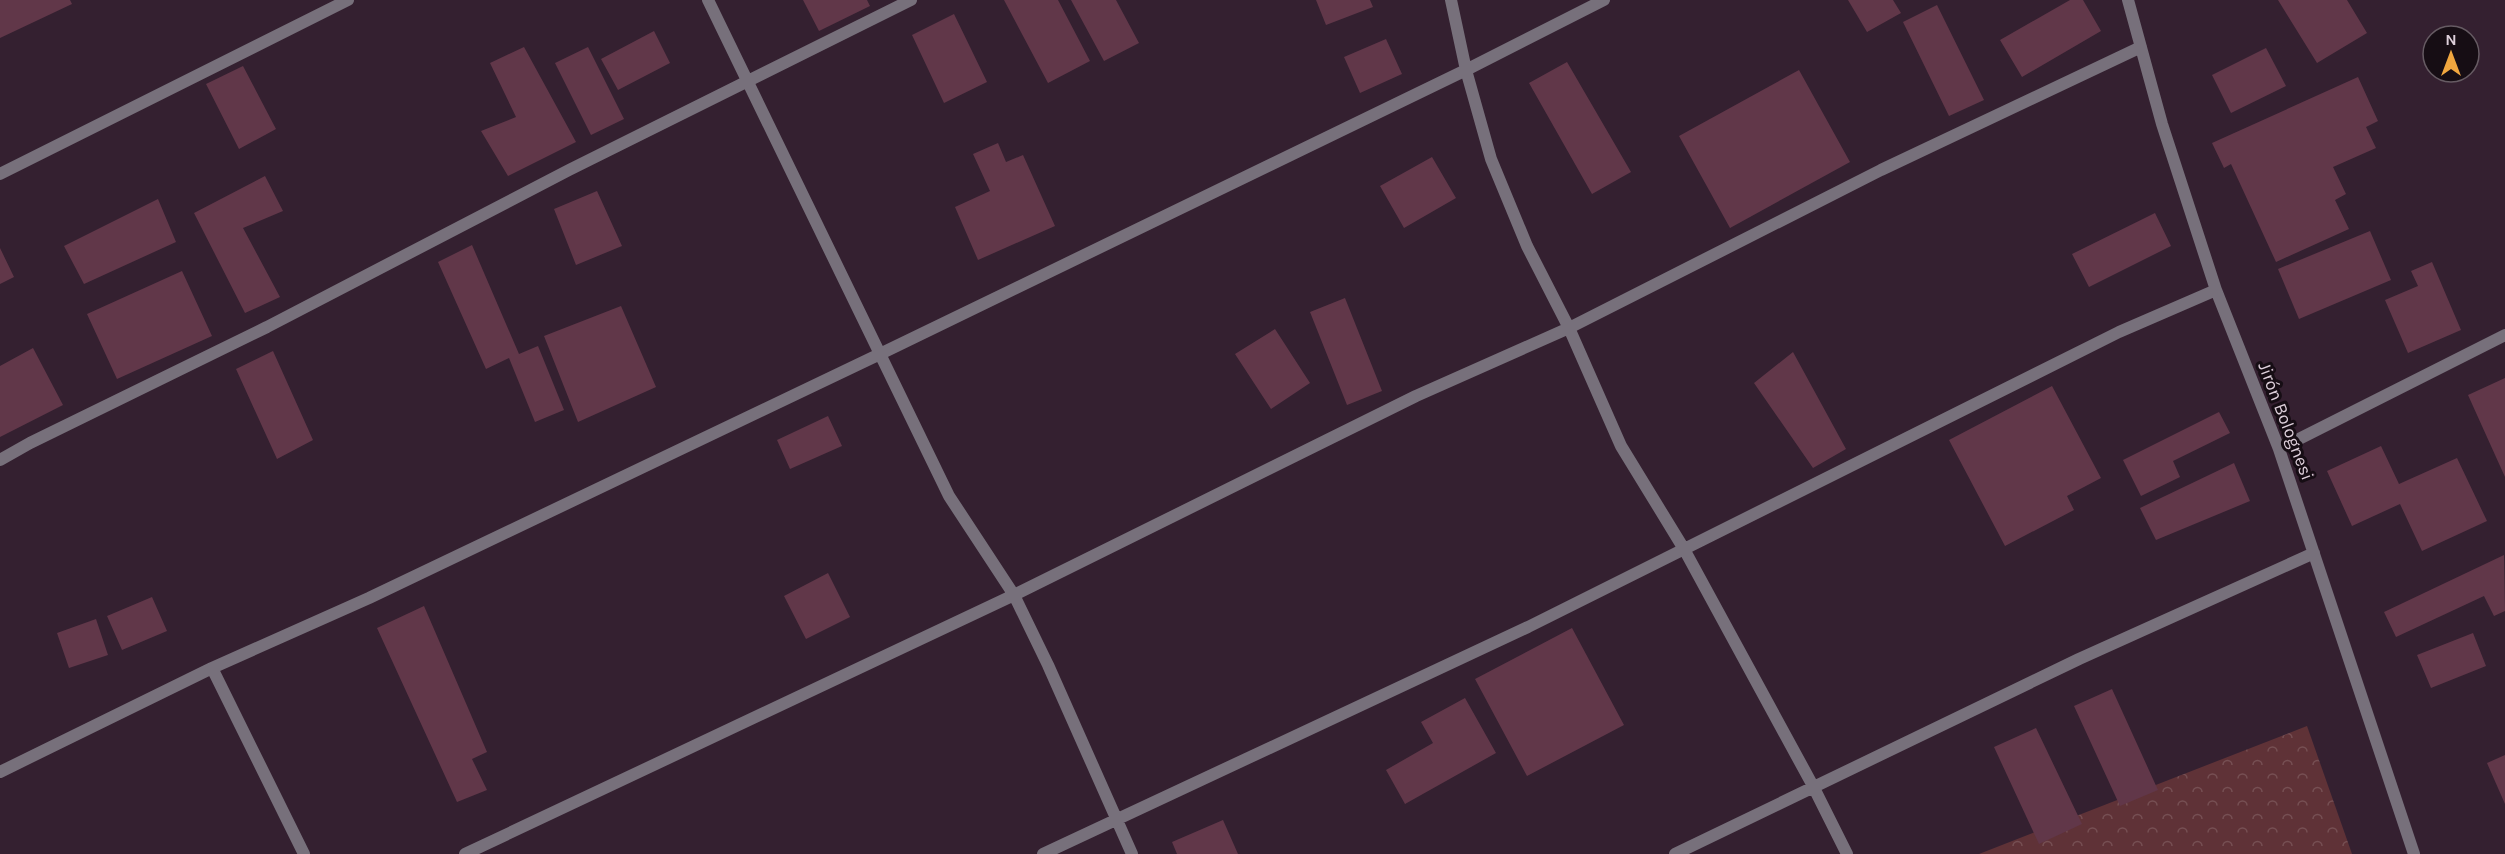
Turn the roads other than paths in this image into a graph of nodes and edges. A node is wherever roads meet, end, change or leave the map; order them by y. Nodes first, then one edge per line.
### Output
1 (348, 0) edge
2 (708, 0) edge
3 (911, 0) edge
4 (1451, 0) edge
5 (1604, 0) edge
6 (2128, 0) edge
7 (2141, 47) junction
8 (1466, 70) junction
9 (747, 81) junction
10 (0, 174) edge
11 (2216, 290) junction
12 (1569, 328) junction
13 (2505, 335) edge
14 (880, 354) junction
15 (2279, 449) junction
16 (0, 460) edge
17 (1684, 549) junction
18 (2314, 553) junction
19 (1014, 595) junction
20 (212, 668) junction
21 (0, 772) edge
22 (1813, 786) junction
23 (1115, 819) junction
24 (304, 854) edge
25 (465, 854) edge
26 (1043, 854) edge
27 (1132, 854) edge
28 (1675, 854) edge
29 (1847, 854) edge
30 (2414, 854) edge

1 - 10 street
2 - 9 street
3 - 9 street
4 - 8 street
5 - 8 street
6 - 7 street, Jirón Bolognesi
7 - 11 street, Jirón Bolognesi
7 - 12 street
8 - 12 street
8 - 14 street
9 - 14 street
9 - 16 street
11 - 15 street, Jirón Bolognesi
11 - 17 street
12 - 17 street
12 - 19 street
13 - 15 street
14 - 19 street
14 - 20 street
15 - 18 street, Jirón Bolognesi
17 - 22 street
17 - 23 street
18 - 22 street
18 - 30 street, Jirón Bolognesi
19 - 23 street
19 - 25 street
20 - 21 street
20 - 24 street
22 - 28 street
22 - 29 street
23 - 26 street
23 - 27 street

